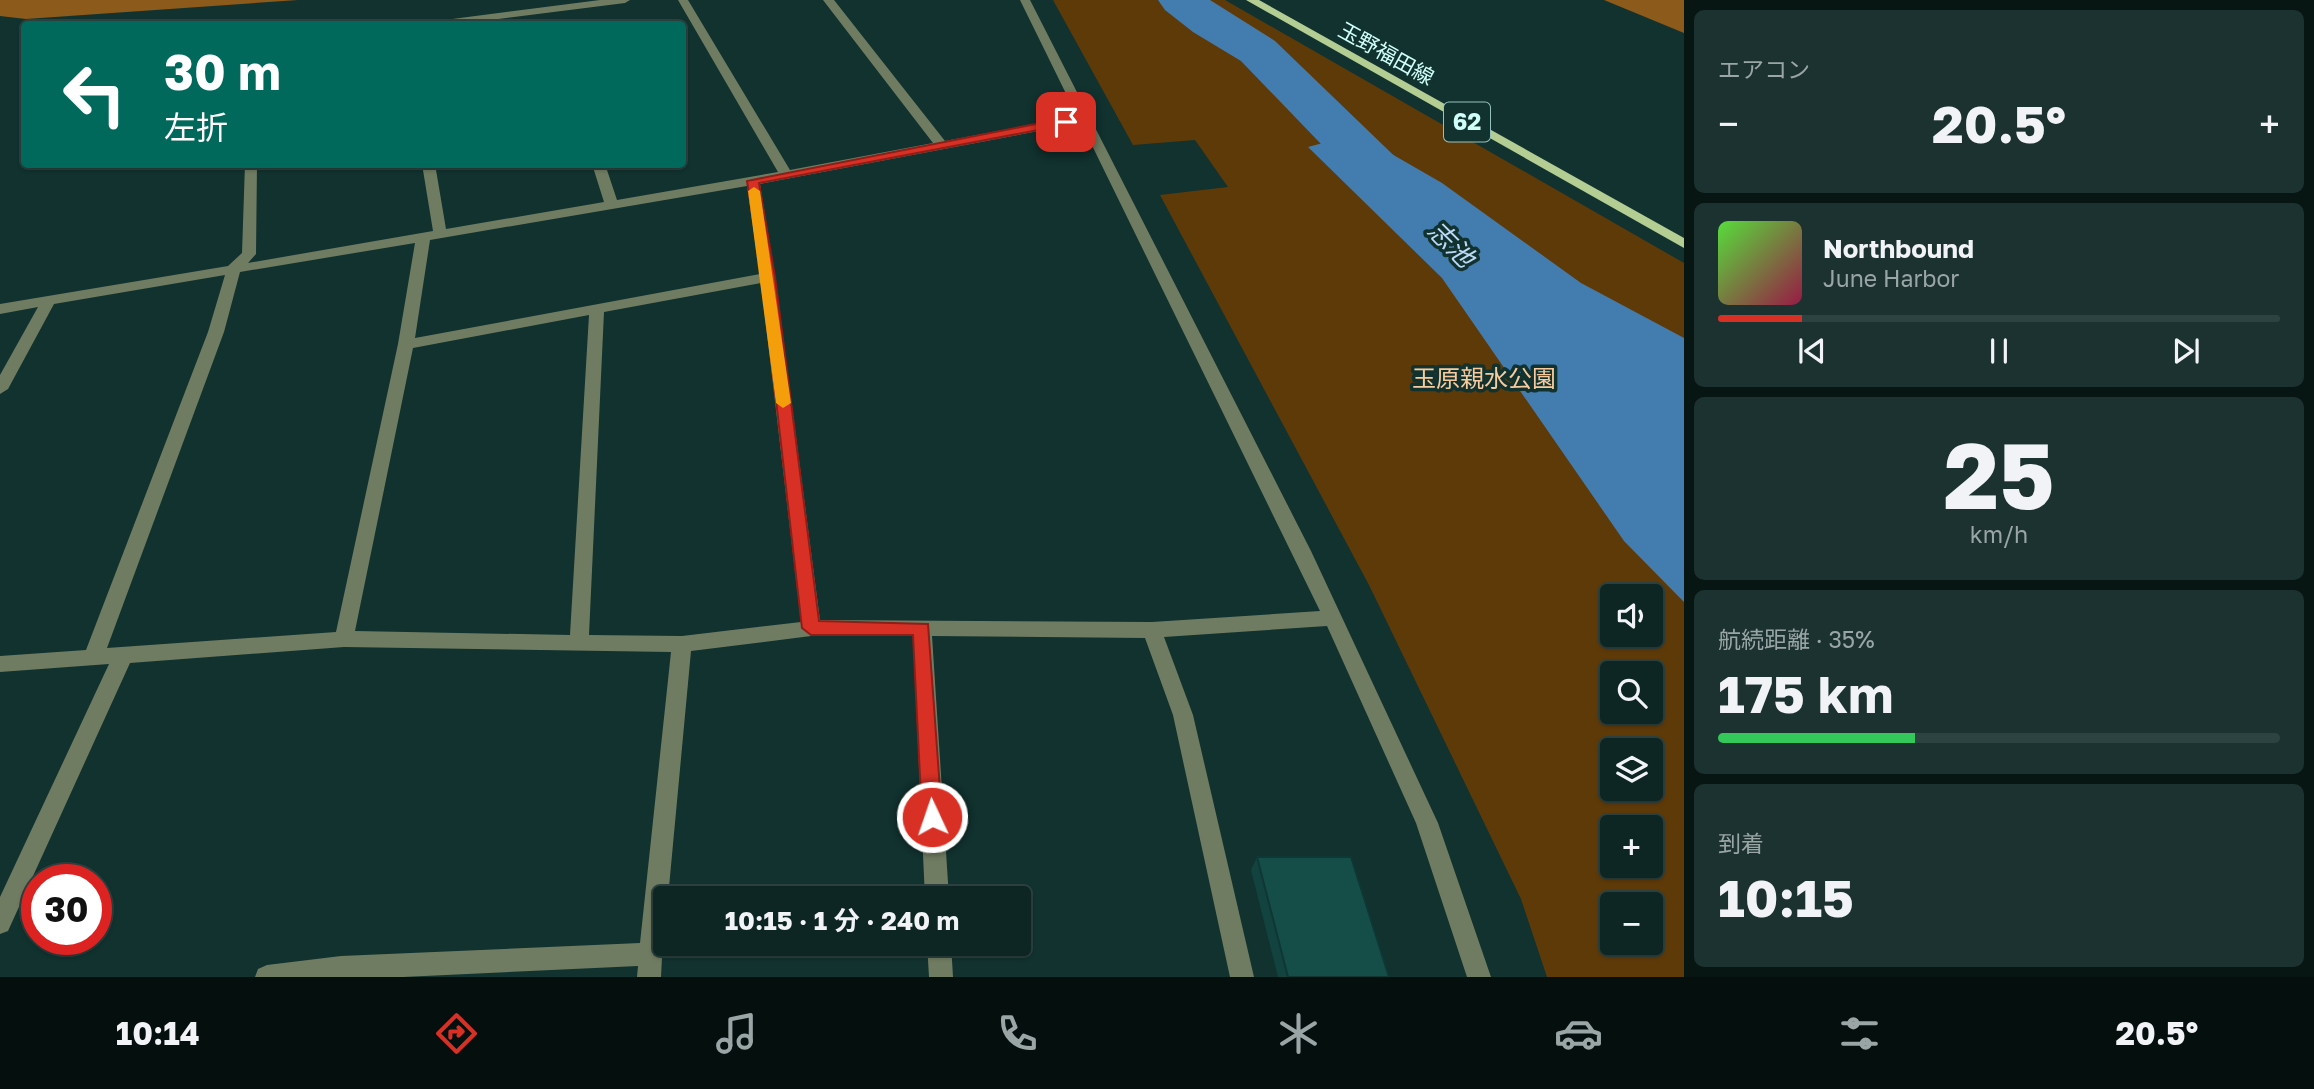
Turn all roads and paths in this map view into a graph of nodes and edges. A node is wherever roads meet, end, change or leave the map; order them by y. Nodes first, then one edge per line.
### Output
1 (625, 0) edge
2 (683, 0) edge
3 (828, 0) edge
4 (1025, 0) edge
5 (1251, 0) edge
6 (544, 10) junction
7 (461, 21) edge
8 (548, 21) edge
9 (1083, 119) junction
10 (941, 145) junction
11 (251, 168) edge
12 (428, 168) edge
13 (599, 168) edge
14 (785, 173) junction
15 (753, 181) junction
16 (611, 204) junction
17 (432, 236) junction
18 (1684, 244) edge
19 (235, 266) junction
20 (768, 277) junction
21 (50, 300) junction
22 (0, 309) edge
23 (597, 309) junction
24 (406, 344) junction
25 (0, 389) edge
26 (1331, 618) junction
27 (811, 628) junction
28 (922, 629) junction
29 (1152, 630) junction
30 (344, 639) junction
31 (579, 643) junction
32 (682, 644) junction
33 (123, 655) junction
34 (94, 656) junction
35 (0, 664) edge
36 (936, 886) edge
37 (0, 923) edge
38 (940, 956) edge
39 (650, 965) edge
40 (340, 972) edge
41 (267, 977) edge
42 (941, 977) edge
43 (1242, 977) edge
44 (1479, 977) edge

1 - 6 street
2 - 14 street
3 - 10 street
4 - 9 street
5 - 18 main road, 玉野福田線 / 62
6 - 7 street
6 - 8 street
9 - 10 street
9 - 26 street
10 - 14 street
11 - 19 street
12 - 17 street
13 - 16 street
14 - 15 street
15 - 16 street
15 - 20 street
16 - 17 street
17 - 19 street
17 - 24 street
19 - 21 street
19 - 34 street
20 - 23 street
20 - 27 street
21 - 22 street
21 - 25 street
23 - 24 street
23 - 31 street
24 - 30 street
26 - 29 street
26 - 44 street
27 - 28 street
27 - 32 street
28 - 29 street
28 - 36 street
29 - 43 street
30 - 31 street
30 - 33 street
31 - 32 street
32 - 39 street
33 - 34 street
33 - 37 street
34 - 35 street
38 - 42 street
39 - 40 street
40 - 41 street

